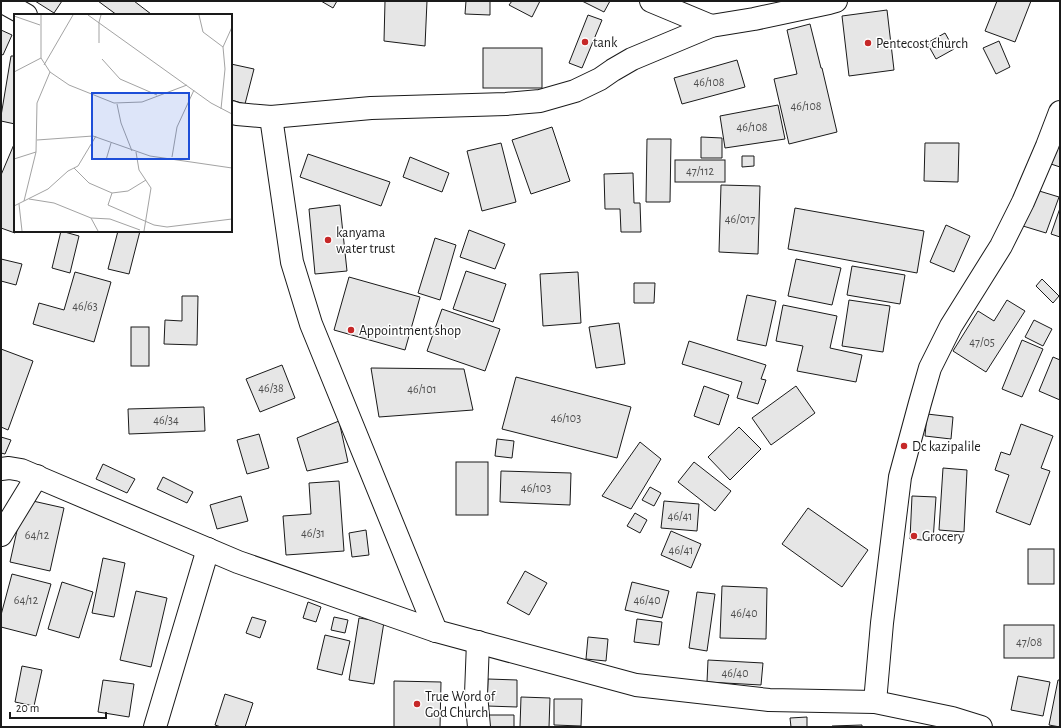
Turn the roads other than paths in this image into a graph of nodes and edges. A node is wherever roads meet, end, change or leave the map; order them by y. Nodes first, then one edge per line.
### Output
1 (1, 1) edge
2 (651, 1) edge
3 (836, 1) edge
4 (24, 14) edge
5 (711, 26) junction
6 (232, 112) edge
7 (1060, 112) edge
8 (271, 117) junction
9 (1, 469) edge
10 (37, 476) junction
11 (1, 535) edge
12 (208, 549) junction
13 (436, 631) junction
14 (478, 642) junction
15 (875, 702) junction
16 (155, 727) edge
17 (479, 727) edge
18 (981, 727) edge

1 - 4 street
2 - 5 street
3 - 5 street
5 - 8 street
6 - 8 street
7 - 15 street
8 - 13 street
9 - 10 street
10 - 11 street
10 - 12 street
12 - 13 street
12 - 16 street
13 - 14 street
14 - 15 street
14 - 17 street
15 - 18 street

